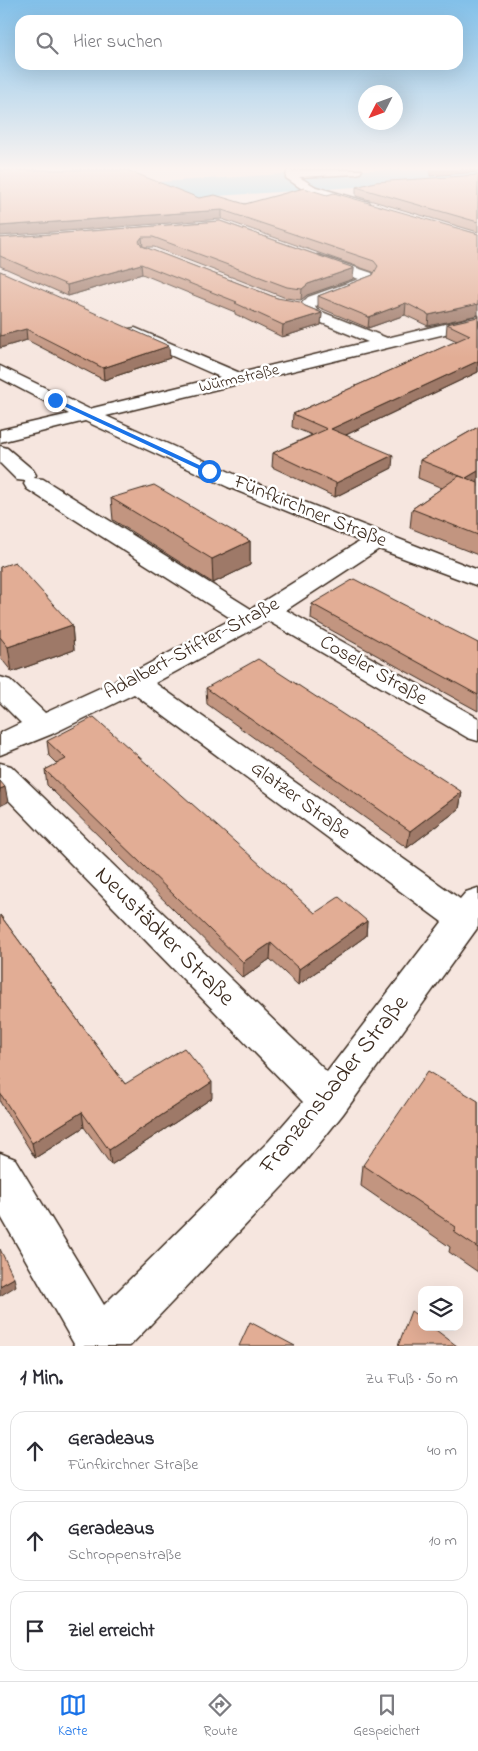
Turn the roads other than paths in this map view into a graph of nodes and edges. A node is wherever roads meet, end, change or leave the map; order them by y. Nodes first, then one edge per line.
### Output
1 (303, 254) edge
2 (478, 321) edge
3 (123, 327) edge
4 (387, 344) junction
5 (0, 371) edge
6 (239, 379) junction
7 (88, 415) junction
8 (0, 436) edge
9 (0, 452) edge
10 (377, 540) junction
11 (478, 579) edge
12 (260, 615) junction
13 (136, 682) junction
14 (0, 686) edge
15 (42, 727) junction
16 (478, 731) edge
17 (0, 745) edge
18 (0, 773) edge
19 (470, 910) edge
20 (328, 1101) junction
21 (0, 1174) edge
22 (99, 1345) edge

1 - 4 street
2 - 4 street, Würmstraße
3 - 6 street
4 - 6 street, Würmstraße
5 - 7 street, Fünfkirchner Straße
6 - 7 street, Würmstraße
7 - 8 street, Würmstraße
7 - 10 street, Fünfkirchner Straße
9 - 12 street, Coseler Straße
10 - 11 street, Fünfkirchner Straße
10 - 12 street, Adalbert-Stifter-Straße
12 - 13 street, Adalbert-Stifter-Straße
12 - 16 street, Coseler Straße
13 - 15 street, Adalbert-Stifter-Straße
13 - 19 street, Glatzer Straße
14 - 15 street
15 - 17 street, Adalbert-Stifter-Straße
18 - 20 street, Neustädter Straße
19 - 20 street, Franzensbader Straße
20 - 22 street, Franzensbader Straße
21 - 22 street

